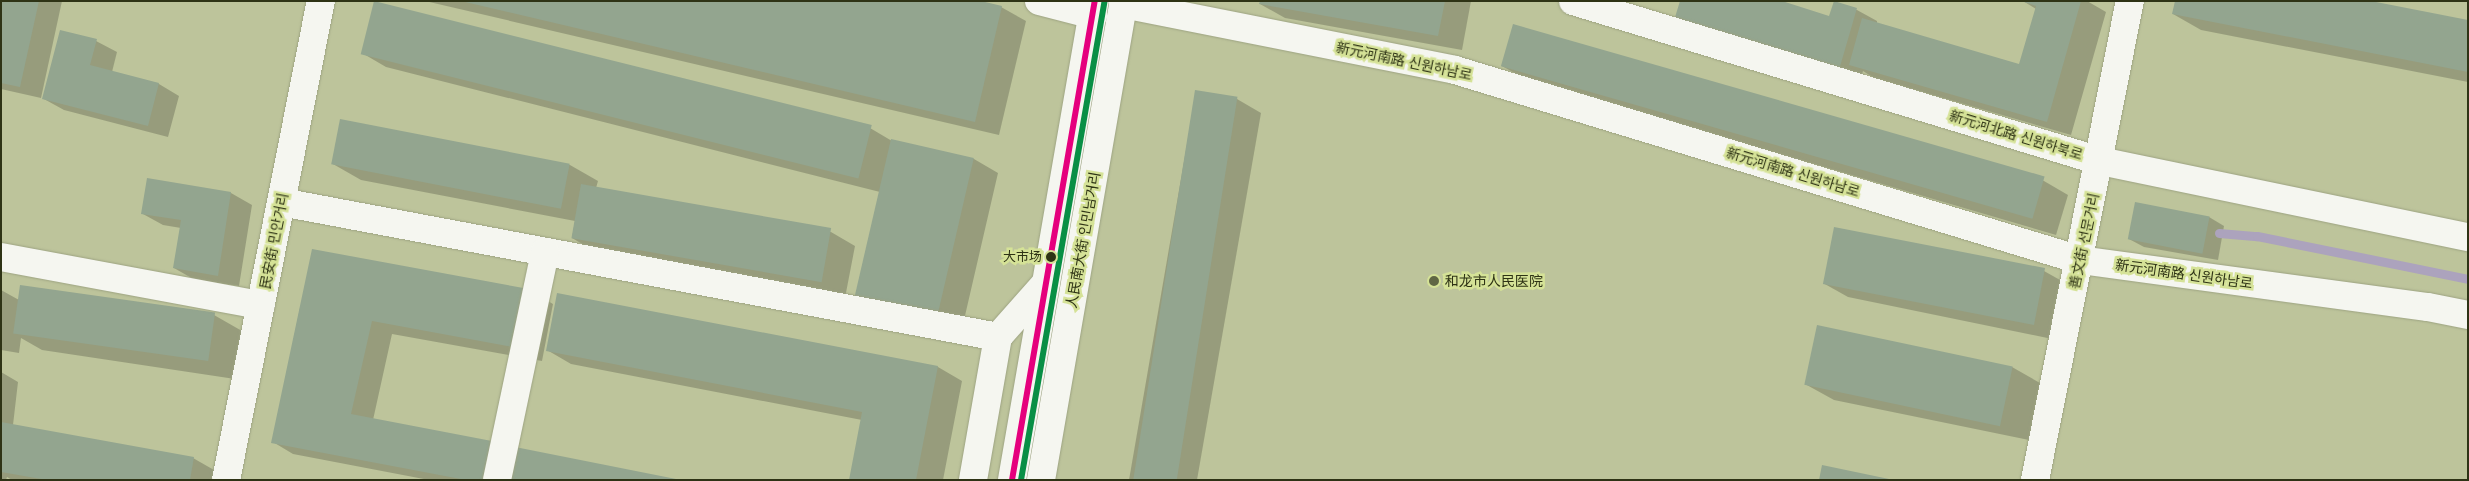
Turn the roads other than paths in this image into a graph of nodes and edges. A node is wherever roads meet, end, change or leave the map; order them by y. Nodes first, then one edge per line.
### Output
1 (321, 1) edge
2 (1039, 1) edge
3 (1573, 1) edge
4 (2130, 1) edge
5 (1124, 3) edge
6 (1094, 8) edge
7 (2100, 160) junction
8 (281, 202) junction
9 (2467, 232) edge
10 (545, 252) junction
11 (1, 257) edge
12 (2080, 260) junction
13 (1046, 283) junction
14 (261, 305) junction
15 (2468, 315) edge
16 (998, 337) junction
17 (226, 480) edge
18 (497, 480) edge
19 (972, 480) edge
20 (1012, 480) edge
21 (1041, 480) edge
22 (2035, 480) edge

1 - 8 street, 民安街 민안거리
2 - 6 street
3 - 7 street, 新元河北路 신원하북로
4 - 7 street, 善文街 선문거리
5 - 12 street, 新元河南路 신원하남로
5 - 21 street, 人民南大街 인민남거리
6 - 13 street, 人民南大街 인민남거리
7 - 9 street, 新元河北路 신원하북로
7 - 12 street, 善文街 선문거리
8 - 10 street
8 - 14 street, 民安街 민안거리
10 - 16 street
10 - 18 street
11 - 14 street
12 - 15 street, 新元河南路 신원하남로
12 - 22 street, 善文街 선문거리
13 - 16 street, 人民南大街 인민남거리
13 - 20 street, 人民南大街 인민남거리
14 - 17 street, 民安街 민안거리
16 - 19 street

